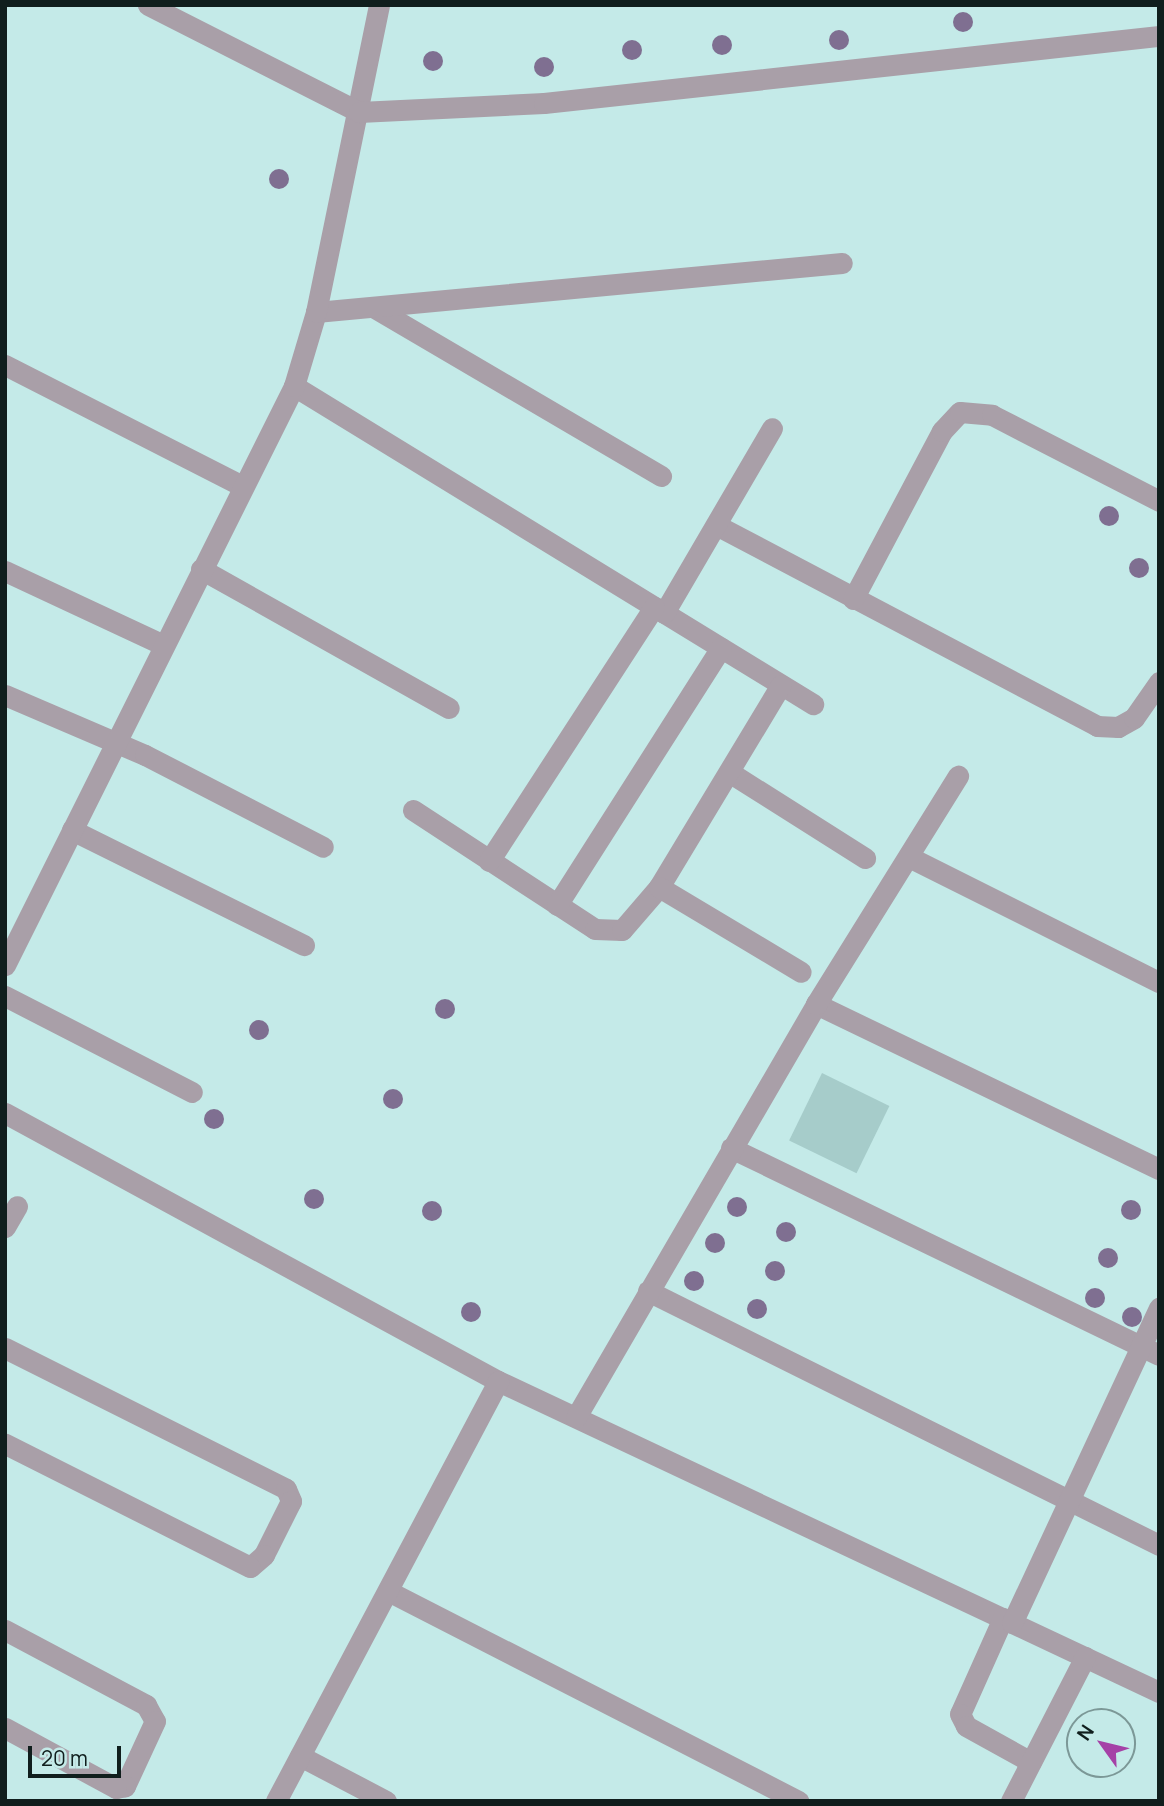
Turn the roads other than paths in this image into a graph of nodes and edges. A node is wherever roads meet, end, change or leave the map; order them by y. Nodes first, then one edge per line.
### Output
1 (148, 5) edge
2 (379, 5) edge
3 (1159, 36) edge
4 (359, 112) junction
5 (842, 263) dead end
6 (373, 307) junction
7 (316, 312) junction
8 (5, 365) edge
9 (294, 386) junction
10 (772, 428) dead end
11 (661, 476) dead end
12 (242, 485) junction
13 (1159, 501) edge
14 (718, 526) junction
15 (201, 569) junction
16 (5, 571) edge
17 (853, 599) junction
18 (659, 610) junction
19 (164, 645) junction
20 (721, 648) junction
21 (1159, 682) edge
22 (782, 685) junction
23 (5, 695) edge
24 (813, 704) dead end
25 (449, 708) dead end
26 (116, 742) junction
27 (729, 772) junction
28 (958, 776) dead end
29 (412, 810) dead end
30 (72, 830) junction
31 (323, 847) dead end
32 (909, 857) junction
33 (866, 858) dead end
34 (489, 861) junction
35 (659, 887) junction
36 (557, 905) junction
37 (304, 946) dead end
38 (5, 965) edge
39 (801, 972) dead end
40 (1159, 982) edge
41 (5, 996) edge
42 (816, 1004) junction
43 (192, 1092) dead end
44 (5, 1113) edge
45 (731, 1148) junction
46 (1159, 1169) edge
47 (17, 1206) dead end
48 (5, 1227) edge
49 (648, 1291) junction
50 (1159, 1308) edge
51 (5, 1348) edge
52 (1151, 1351) edge
53 (498, 1381) junction
54 (576, 1417) junction
55 (5, 1444) edge
56 (1067, 1500) junction
57 (1159, 1545) edge
58 (388, 1591) junction
59 (1008, 1621) junction
60 (5, 1630) edge
61 (1085, 1657) junction
62 (1159, 1692) edge
63 (5, 1728) edge
64 (300, 1756) junction
65 (1031, 1762) junction
66 (276, 1801) edge
67 (386, 1801) edge
68 (798, 1801) edge
69 (1011, 1801) edge

1 - 4 street
2 - 4 street
3 - 4 street
4 - 7 street
5 - 6 street
6 - 7 street
6 - 11 street
7 - 9 street
8 - 12 street
9 - 12 street
9 - 18 street
10 - 14 street
12 - 15 street
13 - 17 street
14 - 17 street
14 - 18 street
15 - 19 street
15 - 25 street
16 - 19 street
17 - 21 street
18 - 20 street
18 - 34 street
19 - 26 street
20 - 22 street
20 - 36 street
22 - 24 street
22 - 27 street
23 - 26 street
26 - 30 street
26 - 31 street
27 - 33 street
27 - 35 street
28 - 32 street
29 - 34 street
30 - 37 street
30 - 38 street
32 - 40 street
32 - 42 street
34 - 36 street
35 - 36 street
35 - 39 street
41 - 43 street
42 - 45 street
42 - 46 street
44 - 53 street
45 - 49 street
45 - 52 street
47 - 48 street
49 - 54 street
49 - 56 street
50 - 52 street
51 - 55 street
52 - 56 street
53 - 54 street
53 - 58 street
54 - 59 street
56 - 57 street
56 - 59 street
58 - 64 street
58 - 68 street
59 - 61 street
59 - 65 street
60 - 63 street
61 - 62 street
61 - 65 street
64 - 66 street
64 - 67 street
65 - 69 street

